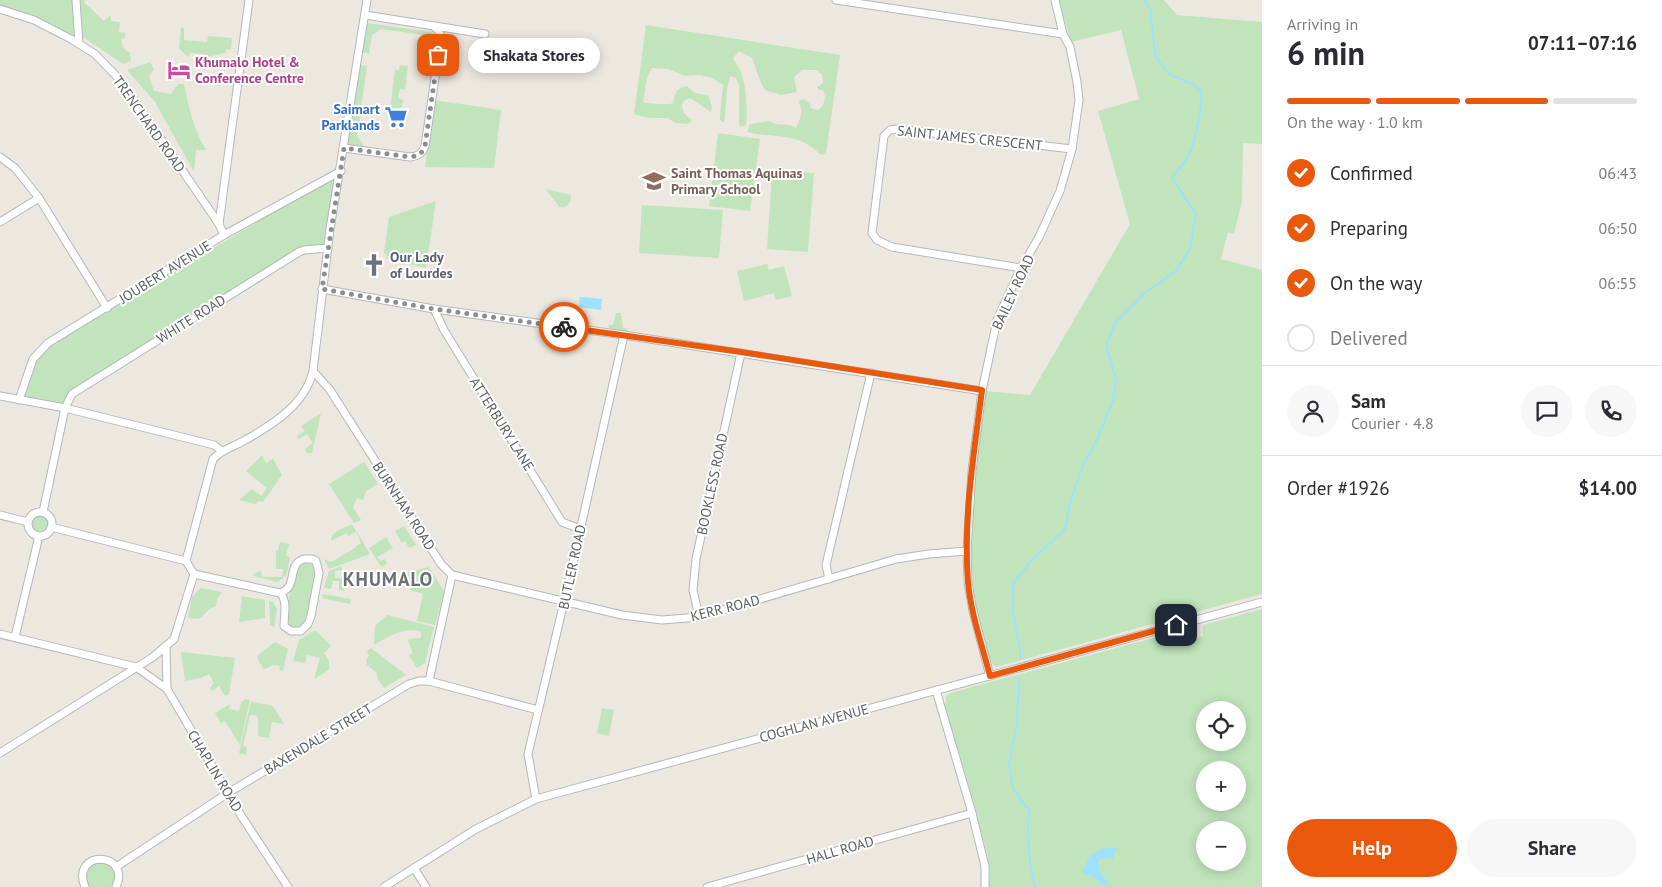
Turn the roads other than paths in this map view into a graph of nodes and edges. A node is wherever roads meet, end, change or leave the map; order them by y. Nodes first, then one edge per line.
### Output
1 (76, 0) edge
2 (249, 0) edge
3 (367, 0) edge
4 (836, 0) edge
5 (1055, 0) edge
6 (0, 10) edge
7 (365, 15) junction
8 (433, 26) junction
9 (485, 34) dead end
10 (1063, 34) junction
11 (79, 44) junction
12 (344, 148) junction
13 (1072, 149) junction
14 (0, 156) edge
15 (341, 170) junction
16 (39, 198) junction
17 (0, 222) edge
18 (219, 224) junction
19 (224, 235) junction
20 (328, 248) junction
21 (1021, 268) junction
22 (322, 289) junction
23 (107, 308) junction
24 (434, 309) junction
25 (624, 335) junction
26 (741, 352) junction
27 (313, 371) junction
28 (870, 372) junction
29 (982, 390) junction
30 (0, 396) edge
31 (19, 400) junction
32 (65, 408) junction
33 (222, 451) junction
34 (43, 512) junction
35 (0, 515) edge
36 (28, 522) junction
37 (51, 527) junction
38 (580, 529) junction
39 (38, 536) junction
40 (967, 552) junction
41 (186, 561) junction
42 (194, 574) junction
43 (452, 575) junction
44 (829, 579) junction
45 (280, 593) junction
46 (564, 602) junction
47 (1262, 602) edge
48 (699, 617) junction
49 (0, 634) edge
50 (15, 637) junction
51 (167, 646) junction
52 (136, 667) junction
53 (990, 676) junction
54 (429, 681) junction
55 (167, 689) junction
56 (936, 690) junction
57 (538, 710) junction
58 (0, 753) edge
59 (228, 794) junction
60 (536, 799) junction
61 (972, 813) junction
62 (116, 867) junction
63 (414, 868) junction
64 (84, 887) edge
65 (116, 887) edge
66 (288, 887) edge
67 (384, 887) edge
68 (426, 887) edge
69 (707, 887) edge
70 (985, 887) edge

1 - 11 street
2 - 18 street
3 - 7 street
4 - 10 street
5 - 10 street, BAILEY ROAD
6 - 11 street, TRENCHARD ROAD
7 - 8 street
7 - 12 street
8 - 9 street
8 - 12 street
10 - 13 street, BAILEY ROAD
11 - 18 street, TRENCHARD ROAD
12 - 15 street
13 - 21 street, BAILEY ROAD
13 - 21 street, SAINT JAMES CRESCENT
14 - 16 street
15 - 19 street, JOUBERT AVENUE
15 - 20 street
16 - 17 street
16 - 23 street
18 - 19 street, TRENCHARD ROAD
19 - 23 street, JOUBERT AVENUE
20 - 22 street
20 - 32 street, WHITE ROAD
21 - 29 street, BAILEY ROAD
22 - 24 street
22 - 27 street
23 - 31 street, JOUBERT AVENUE
24 - 25 street
24 - 38 street, ATTERBURY LANE
25 - 26 street
25 - 38 street, BUTLER ROAD
26 - 28 street
26 - 48 street, BOOKLESS ROAD
27 - 33 street
27 - 43 street, BURNHAM ROAD
28 - 29 street
28 - 44 street
29 - 40 street, BAILEY ROAD
30 - 31 street
31 - 32 street
32 - 33 street
32 - 34 street
33 - 41 street
34 - 36 street
34 - 37 street
35 - 36 street
36 - 39 street
37 - 39 street
37 - 41 street
38 - 46 street, BUTLER ROAD
39 - 50 street
40 - 44 street, KERR ROAD
40 - 53 street, BAILEY ROAD
41 - 42 street
42 - 45 street
42 - 51 street
43 - 46 street, KERR ROAD
43 - 54 street
44 - 48 street, KERR ROAD
45 - 45 street
46 - 48 street, KERR ROAD
46 - 57 street, BUTLER ROAD
47 - 53 street, COGHLAN AVENUE
49 - 50 street
50 - 52 street
51 - 52 street
51 - 55 street, CHAPLIN ROAD
52 - 55 street
52 - 58 street
53 - 56 street, COGHLAN AVENUE
54 - 57 street, BAXENDALE STREET
54 - 59 street, BAXENDALE STREET
55 - 59 street, CHAPLIN ROAD
56 - 60 street, COGHLAN AVENUE
56 - 61 street
57 - 60 street, BUTLER ROAD
59 - 62 street, BAXENDALE STREET
59 - 66 street, CHAPLIN ROAD
60 - 63 street, COGHLAN AVENUE
61 - 69 street, HALL ROAD
61 - 70 street
62 - 64 street
62 - 65 street
63 - 67 street, COGHLAN AVENUE
63 - 68 street

